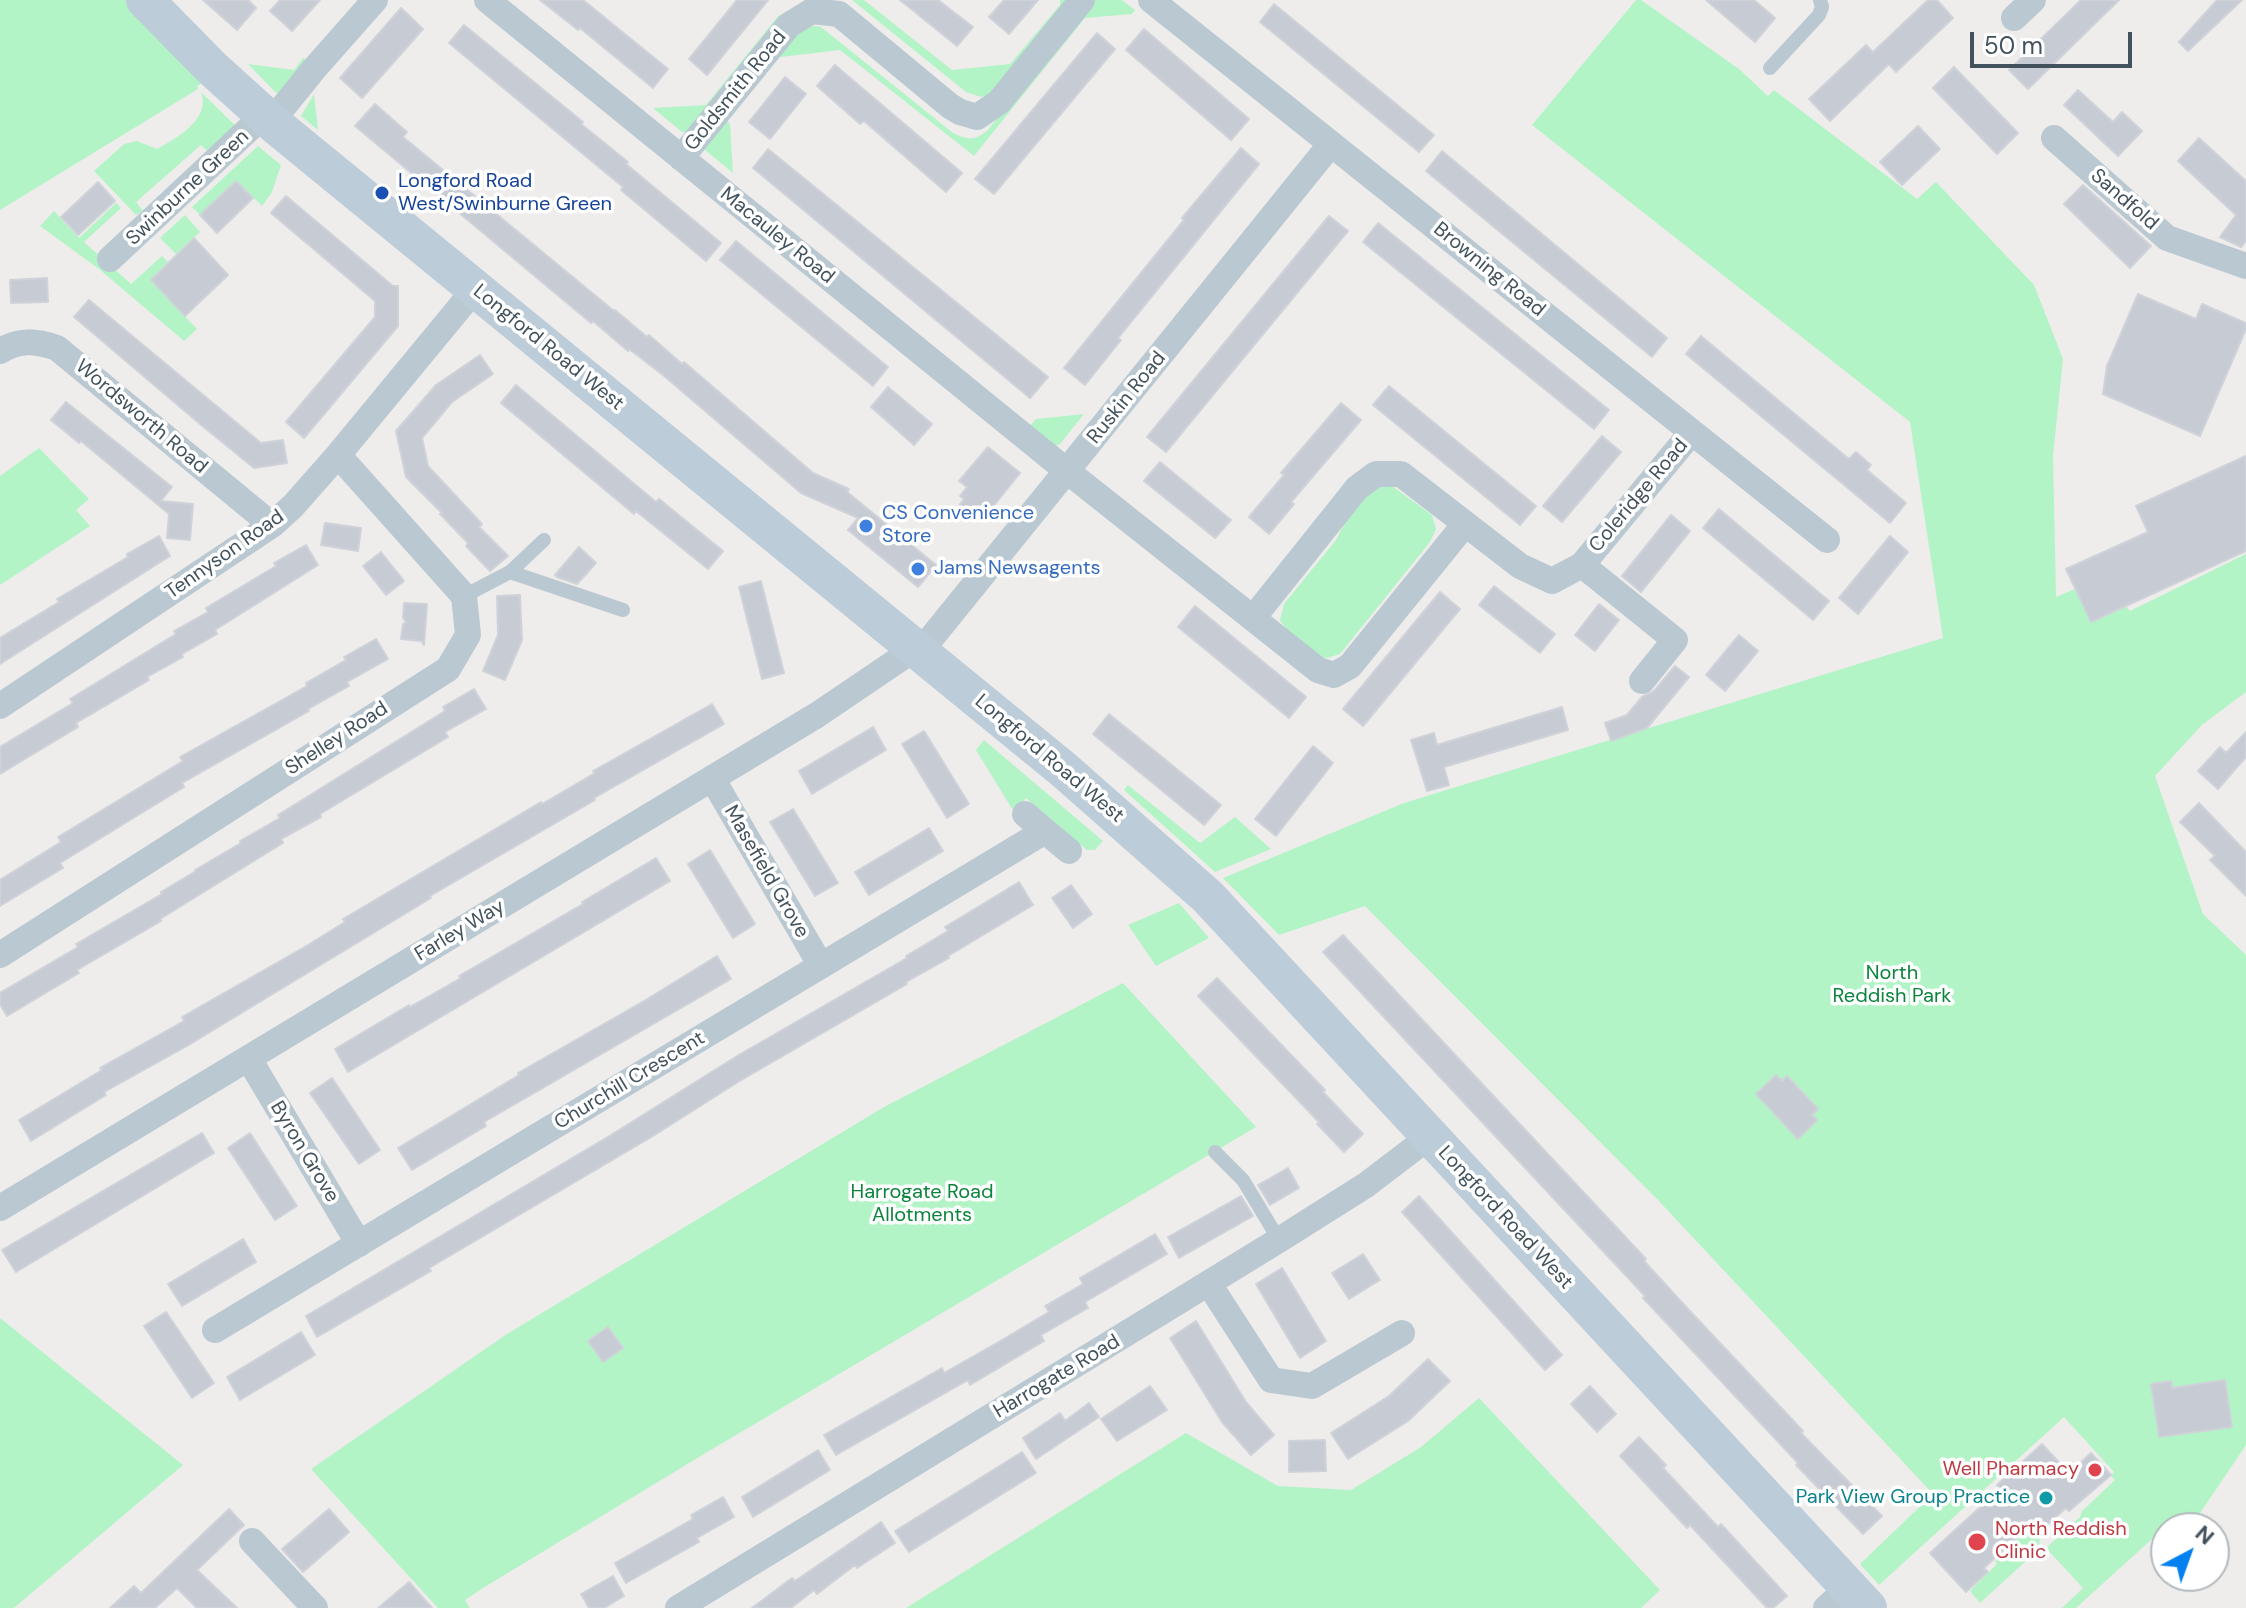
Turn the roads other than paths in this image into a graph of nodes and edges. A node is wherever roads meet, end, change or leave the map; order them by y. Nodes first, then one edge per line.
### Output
1 (145, 0) edge
2 (375, 0) edge
3 (487, 0) edge
4 (1082, 0) edge
5 (1151, 0) edge
6 (1820, 0) edge
7 (1770, 68) dead end
8 (268, 118) junction
9 (2054, 138) dead end
10 (1331, 144) junction
11 (681, 158) junction
12 (110, 259) dead end
13 (2246, 266) edge
14 (475, 289) junction
15 (0, 351) edge
16 (1692, 432) junction
17 (338, 455) junction
18 (1067, 471) junction
19 (1465, 524) junction
20 (272, 525) junction
21 (544, 540) dead end
22 (1827, 540) dead end
23 (1582, 565) junction
24 (510, 572) junction
25 (464, 596) junction
26 (623, 610) dead end
27 (1253, 618) junction
28 (918, 650) junction
29 (1642, 681) dead end
30 (0, 706) edge
31 (712, 778) junction
32 (1069, 851) dead end
33 (0, 955) edge
34 (821, 966) junction
35 (249, 1059) junction
36 (1429, 1137) junction
37 (1215, 1152) dead end
38 (1, 1206) edge
39 (1279, 1240) junction
40 (359, 1244) junction
41 (1209, 1284) junction
42 (215, 1330) dead end
43 (1402, 1333) dead end
44 (252, 1541) dead end
45 (1848, 1601) edge
46 (315, 1608) edge
47 (678, 1608) edge

1 - 8 street, Longford Road West
2 - 8 street
3 - 11 street, Macauley Road
4 - 11 street, Goldsmith Road
5 - 10 street, Browning Road
6 - 7 lane
8 - 12 street, Swinburne Green
8 - 14 street, Longford Road West
9 - 13 street, Sandfold
10 - 16 street, Browning Road
10 - 18 street, Ruskin Road
11 - 18 street, Macauley Road
14 - 17 street, Tennyson Road
14 - 28 street, Longford Road West
15 - 20 street, Wordsworth Road
16 - 22 street, Browning Road
16 - 23 street, Coleridge Road
17 - 20 street, Tennyson Road
17 - 25 street
18 - 27 street
18 - 28 street, Ruskin Road
19 - 23 street, Coleridge Road
19 - 27 street, Coleridge Road
19 - 27 street
20 - 30 street, Tennyson Road
21 - 24 lane
23 - 29 street
24 - 25 lane
24 - 26 lane
25 - 33 street, Shelley Road
28 - 31 street, Farley Way
28 - 36 street, Longford Road West
31 - 34 street, Masefield Grove
31 - 35 street, Farley Way
32 - 34 street, Churchill Crescent
34 - 40 street, Churchill Crescent
35 - 38 street, Farley Way
35 - 40 street, Byron Grove
36 - 39 street, Harrogate Road
36 - 45 street, Longford Road West
37 - 39 lane
39 - 41 street, Harrogate Road
40 - 42 street, Churchill Crescent
41 - 43 street
41 - 47 street, Harrogate Road
44 - 46 street

